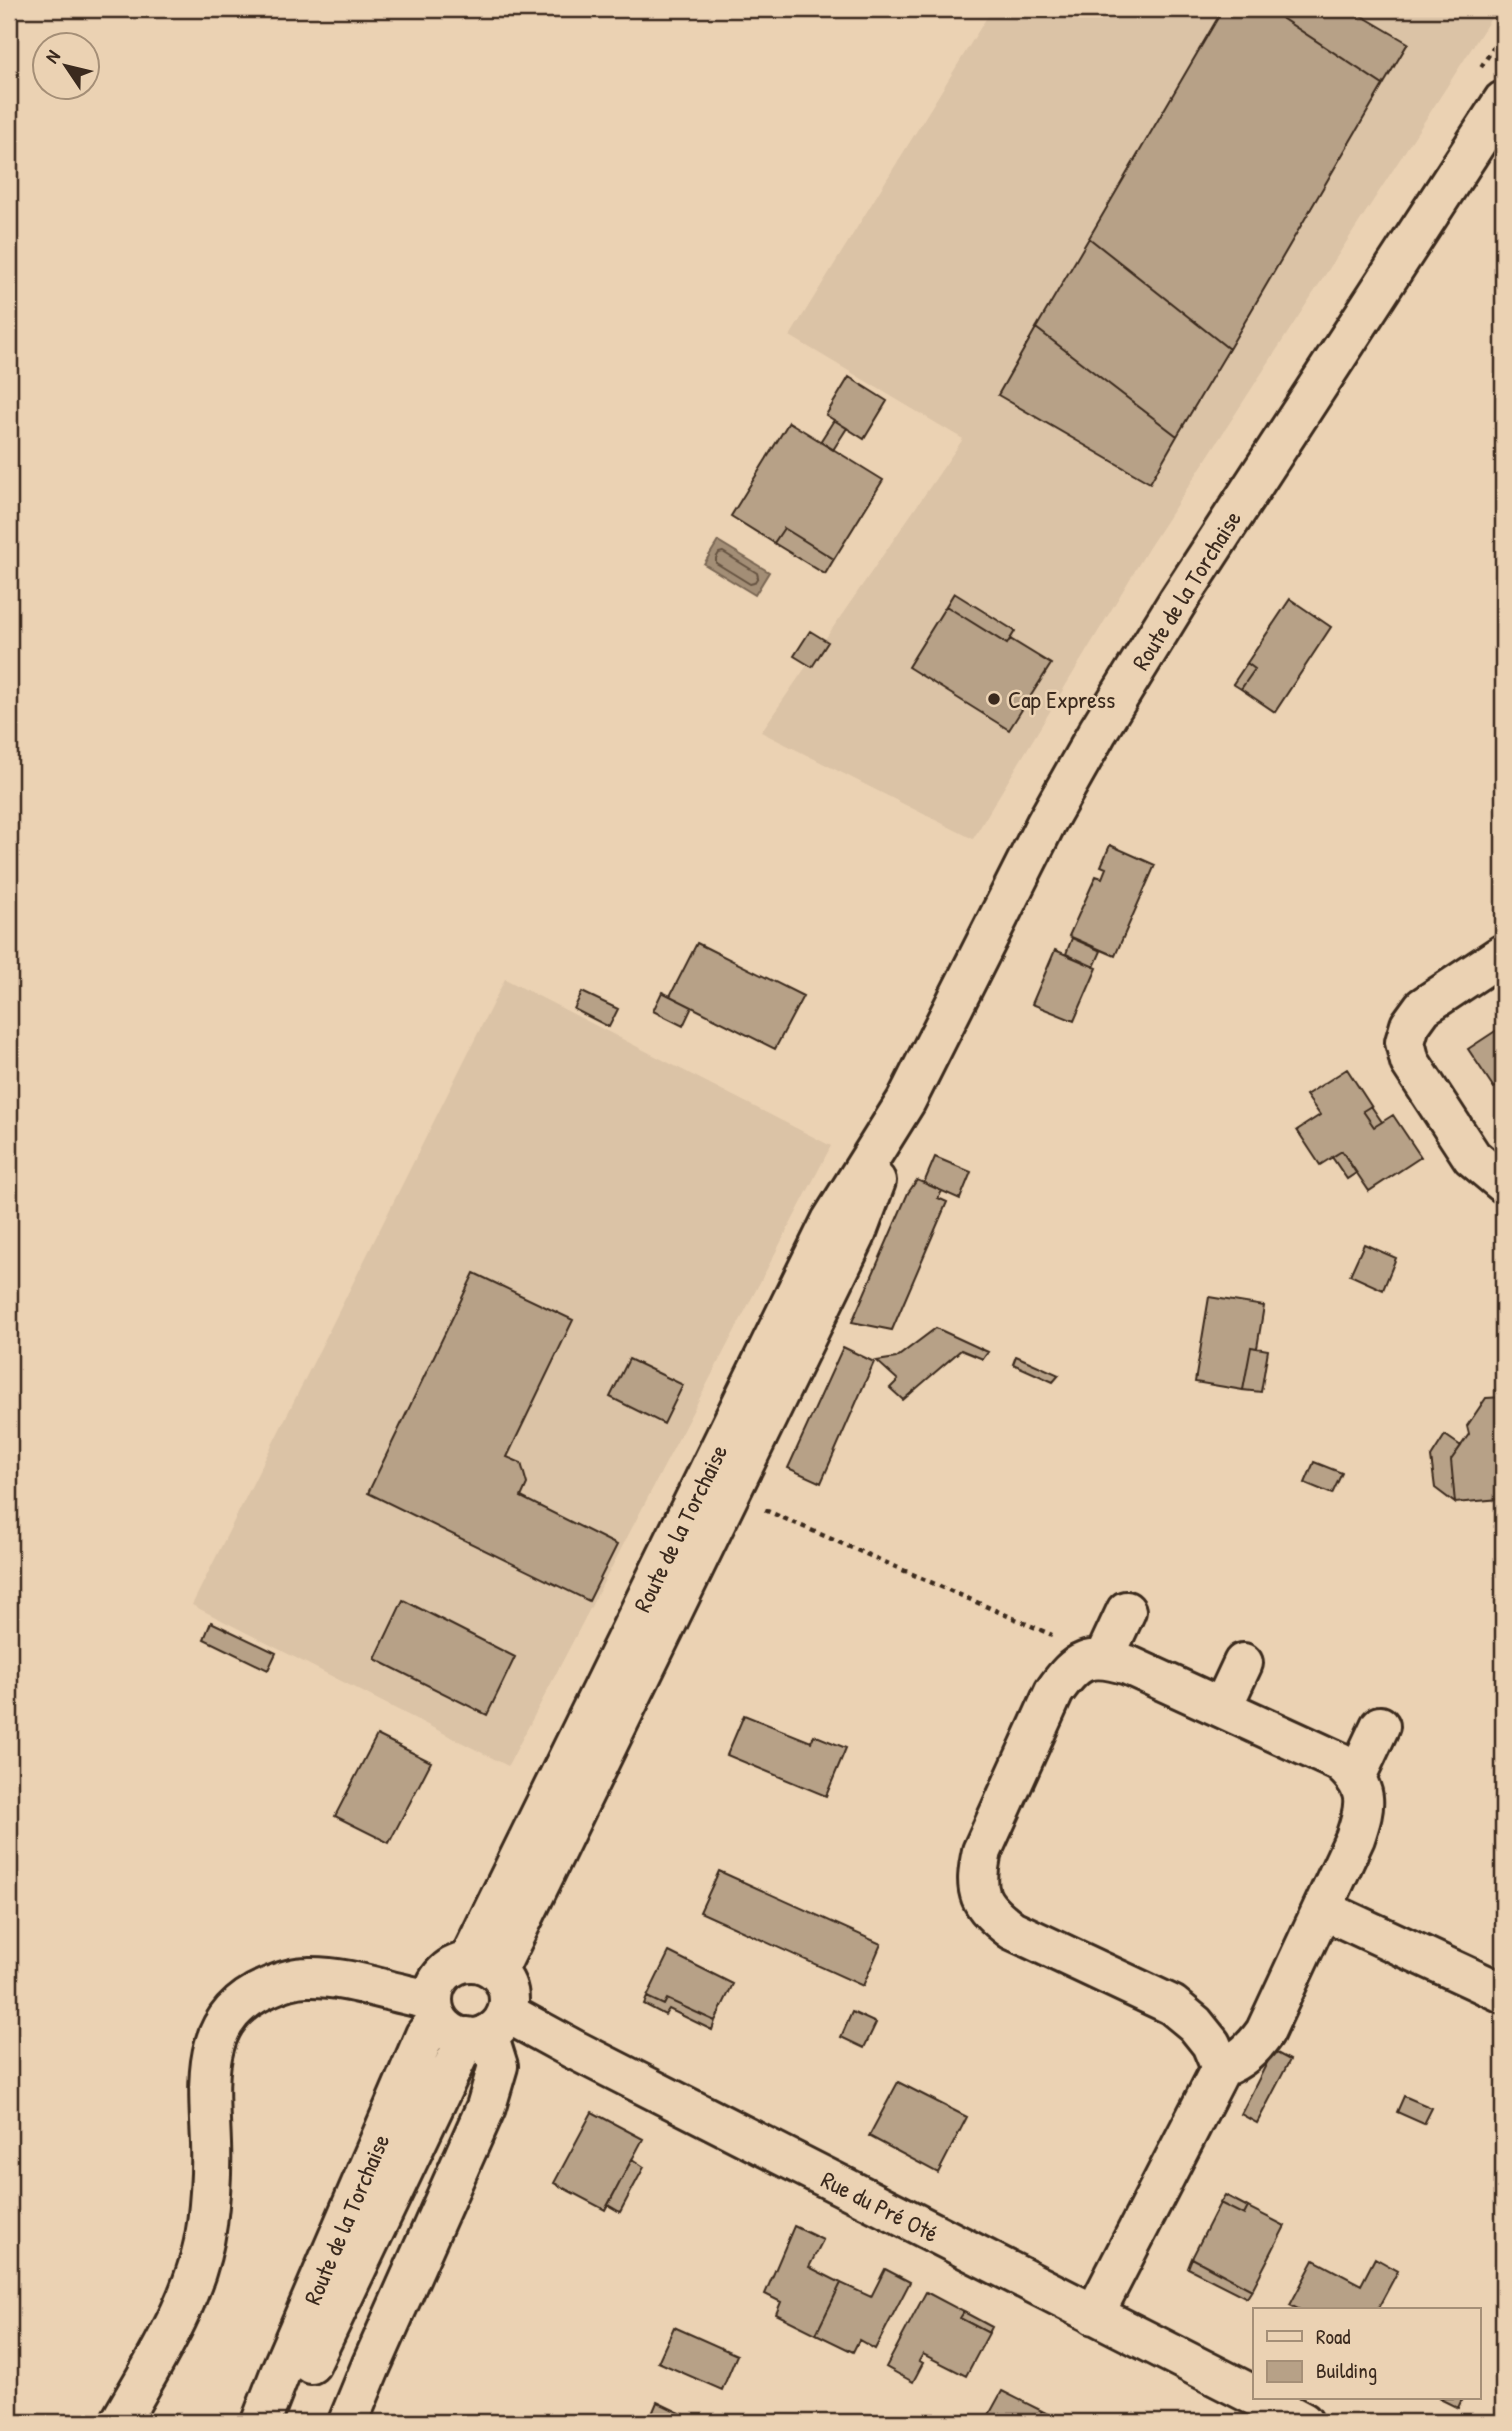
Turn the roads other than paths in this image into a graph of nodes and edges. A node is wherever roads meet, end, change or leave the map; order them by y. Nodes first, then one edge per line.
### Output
1 (1503, 101) edge
2 (1503, 954) edge
3 (1503, 1182) edge
4 (1126, 1611) dead end
5 (1104, 1658) junction
6 (1242, 1663) dead end
7 (1222, 1708) junction
8 (1380, 1726) dead end
9 (1356, 1776) junction
10 (1322, 1909) junction
11 (482, 1967) junction
12 (1503, 1993) edge
13 (467, 2020) junction
14 (1221, 2068) junction
15 (1094, 2315) junction
16 (1253, 2395) edge
17 (1262, 2400) edge
18 (120, 2422) edge
19 (261, 2422) edge
20 (282, 2422) edge
21 (348, 2422) edge
22 (1303, 2422) edge

1 - 11 street, Route de la Torchaise
2 - 3 street
4 - 5 street
5 - 7 street
5 - 14 street
6 - 7 street
7 - 9 street
8 - 9 street
9 - 10 street
10 - 12 street
10 - 14 street
11 - 13 street
11 - 13 street, Route de la Torchaise
13 - 15 street, Rue du Pré Oté
13 - 18 street, Rue du Pré Oté
13 - 19 street, Route de la Torchaise
13 - 20 street, Route de la Torchaise
13 - 21 street
14 - 15 street
15 - 16 street, Rue du Pré Oté
17 - 22 street, Rue du Pré Oté

